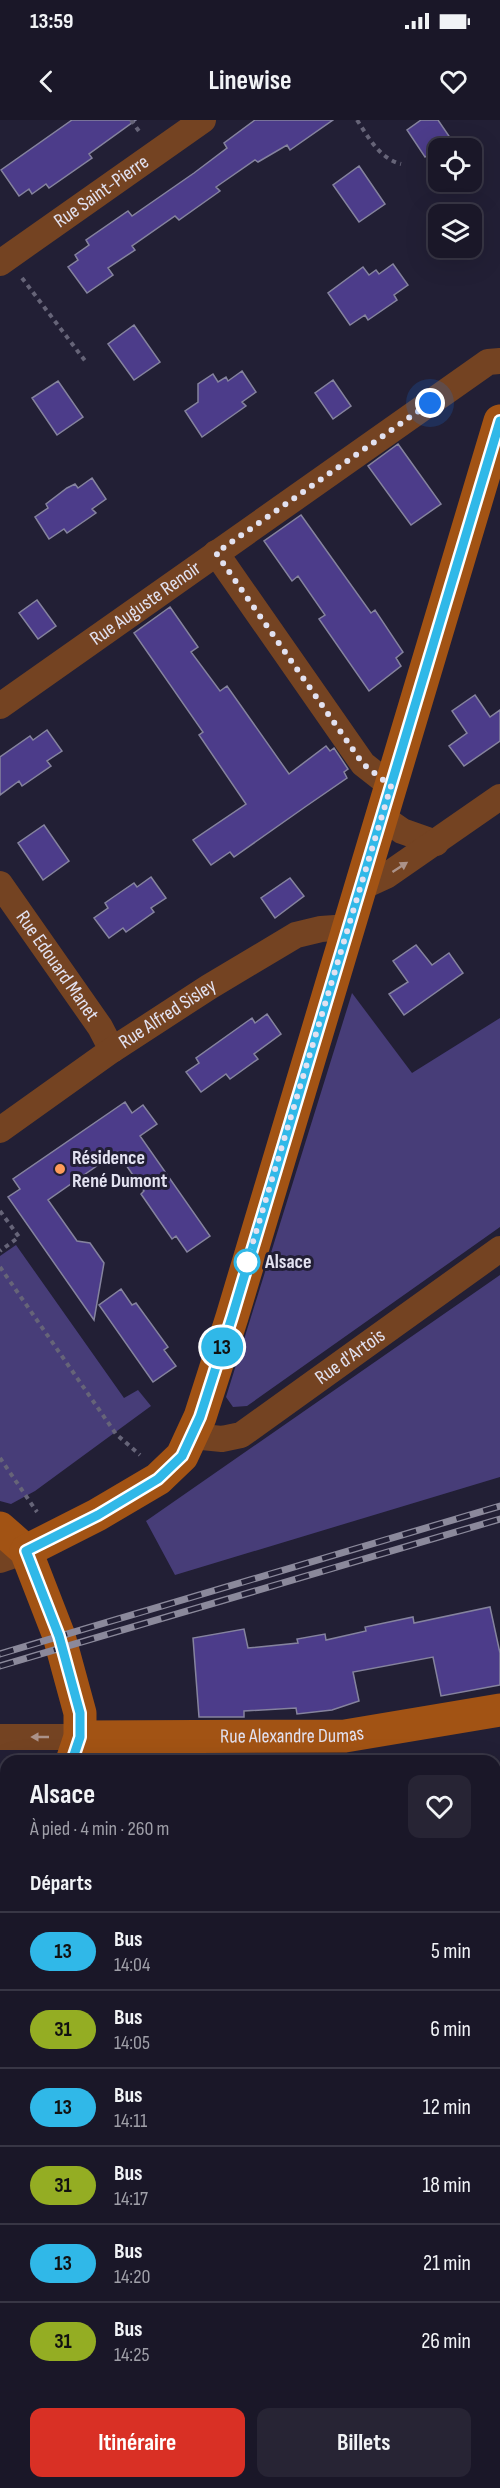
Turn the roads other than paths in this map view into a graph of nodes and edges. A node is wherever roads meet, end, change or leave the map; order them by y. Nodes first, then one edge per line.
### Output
1 (202, 120) edge
2 (3, 260) edge
3 (500, 361) edge
4 (500, 421) edge
5 (216, 553) junction
6 (0, 706) edge
7 (500, 797) edge
8 (386, 802) junction
9 (436, 843) junction
10 (0, 884) edge
11 (362, 887) junction
12 (349, 927) junction
13 (112, 1050) junction
14 (0, 1130) edge
15 (500, 1249) edge
16 (192, 1436) junction
17 (0, 1528) edge
18 (13, 1556) edge
19 (500, 1710) edge
20 (0, 1737) edge
21 (76, 1749) edge

1 - 2 street, Rue Saint-Pierre
3 - 5 street, Rue Auguste Renoir
4 - 8 street
5 - 6 street, Rue Auguste Renoir
5 - 8 street
7 - 9 street
8 - 9 street
8 - 11 street
11 -> 9 street
10 - 13 street, Rue Edouard Manet
11 - 12 street
12 - 13 street, Rue Alfred Sisley
12 - 16 street
13 - 14 street, Rue Alfred Sisley
15 - 16 street, Rue d'Artois
16 - 18 street
17 - 18 street
18 - 21 street
19 - 21 street, Rue Alexandre Dumas
21 -> 20 street

